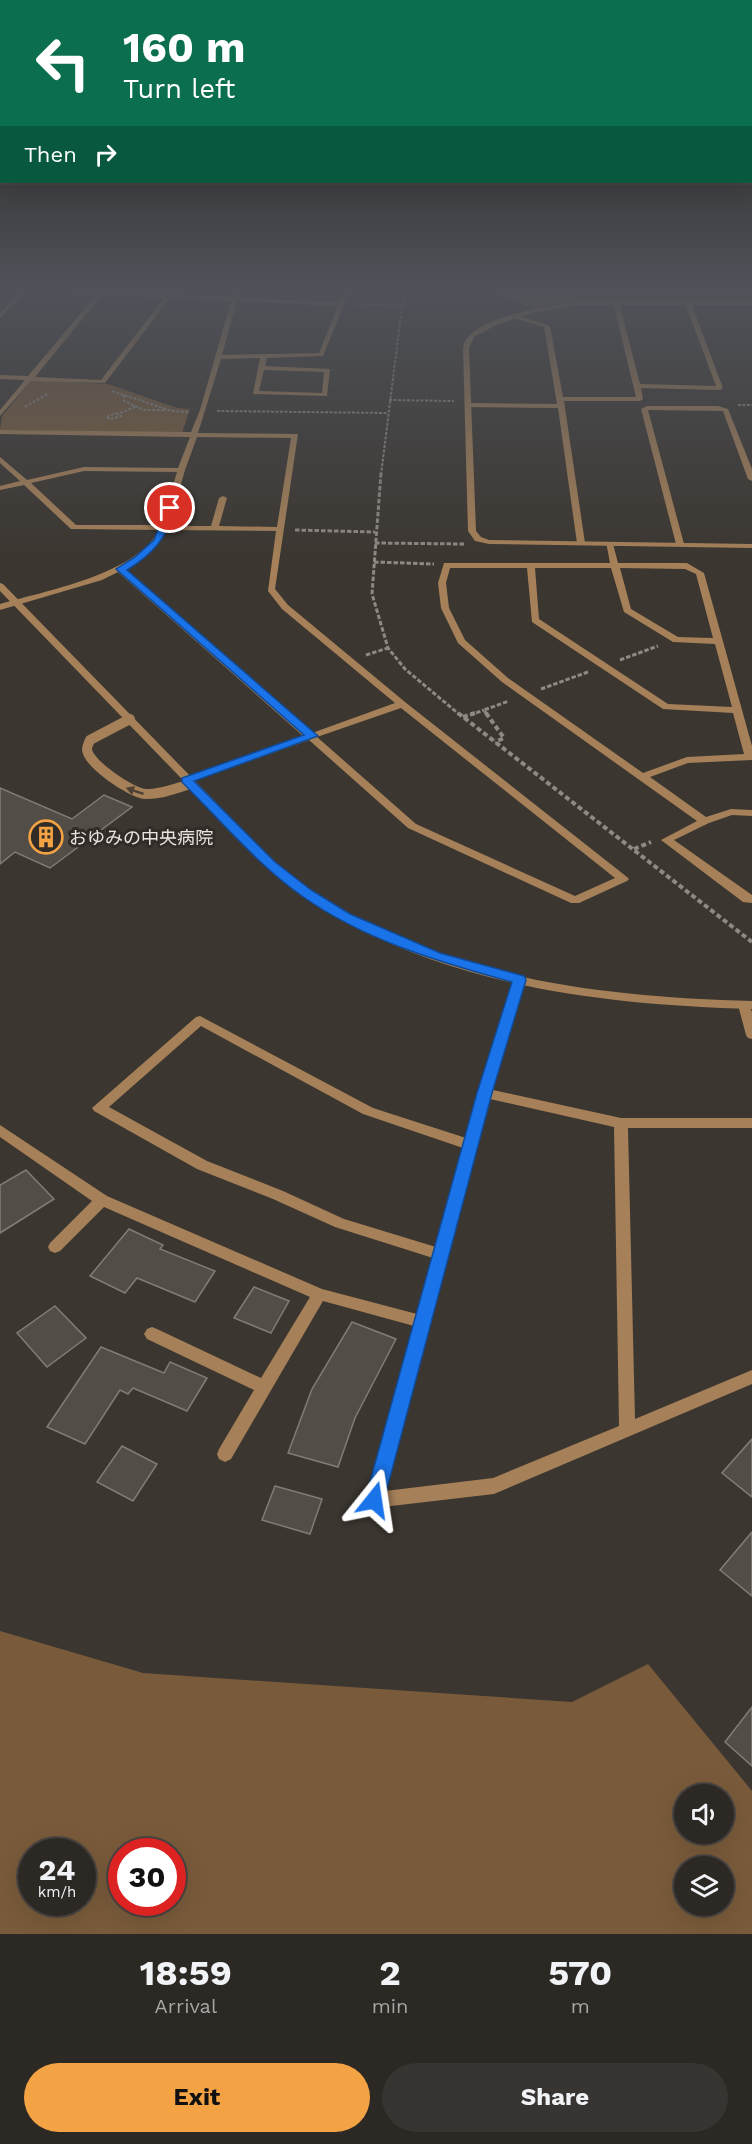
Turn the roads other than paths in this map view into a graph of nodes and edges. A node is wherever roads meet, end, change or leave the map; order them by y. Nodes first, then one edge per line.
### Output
1 (30, 378) edge
2 (35, 378) edge
3 (107, 378) edge
4 (213, 378) edge
5 (259, 378) edge
6 (327, 378) edge
7 (468, 378) edge
8 (557, 378) edge
9 (636, 378) edge
10 (716, 378) edge
11 (638, 386) junction
12 (561, 402) junction
13 (469, 405) junction
14 (0, 414) edge
15 (0, 432) edge
16 (194, 436) junction
17 (0, 459) edge
18 (181, 470) junction
19 (752, 479) edge
20 (25, 482) junction
21 (0, 488) edge
22 (223, 498) dead end
23 (165, 528) junction
24 (214, 528) junction
25 (279, 529) junction
26 (581, 543) junction
27 (609, 544) junction
28 (680, 544) junction
29 (752, 546) edge
30 (531, 566) junction
31 (614, 567) junction
32 (120, 569) junction
33 (0, 586) edge
34 (16, 603) junction
35 (0, 607) edge
36 (719, 641) junction
37 (402, 704) junction
38 (735, 710) junction
39 (130, 719) junction
40 (312, 736) junction
41 (644, 776) junction
42 (189, 782) junction
43 (752, 813) edge
44 (705, 821) junction
45 (752, 899) edge
46 (519, 980) junction
47 (748, 1005) edge
48 (752, 1035) edge
49 (485, 1093) junction
50 (621, 1123) junction
51 (752, 1123) edge
52 (0, 1130) edge
53 (470, 1145) junction
54 (102, 1200) junction
55 (55, 1247) dead end
56 (441, 1255) junction
57 (319, 1294) junction
58 (422, 1322) junction
59 (152, 1334) dead end
60 (752, 1377) edge
61 (264, 1387) junction
62 (627, 1430) junction
63 (225, 1454) dead end

1 - 14 street
2 - 3 street
4 - 16 street
5 - 6 street
7 - 13 street
8 - 12 street
9 - 11 street
10 - 11 street
11 - 12 street
12 - 13 street
12 - 26 street
13 - 26 street
15 - 16 street
16 - 18 street
16 - 25 street
17 - 20 street
18 - 20 street
18 - 23 street
19 - 28 street
20 - 21 street
20 - 23 street
22 - 24 street
23 - 24 street
23 - 32 street
24 - 25 street
25 - 37 street
26 - 27 street
27 - 28 street
27 - 31 street
28 - 29 street
30 - 31 street
30 - 38 street
30 - 41 street
31 - 36 street
31 - 36 street
32 - 34 street
32 - 40 street
33 - 34 street
34 - 35 street
34 - 39 street
36 - 38 street
37 - 40 street
37 - 40 street
38 - 41 street
39 - 42 street
42 -> 39 lane
40 - 42 street
41 - 44 street
42 - 46 street
43 - 44 street
44 - 45 street
46 - 47 street
46 - 49 street
47 - 48 street
49 - 50 street
49 - 53 street
50 - 51 street
50 - 62 street
52 - 54 street
53 - 56 street
53 - 56 street
54 - 55 street
54 - 57 street
56 - 58 street
57 - 58 street
57 - 61 street
58 - 62 street
59 - 61 street
60 - 62 street
61 - 63 street

